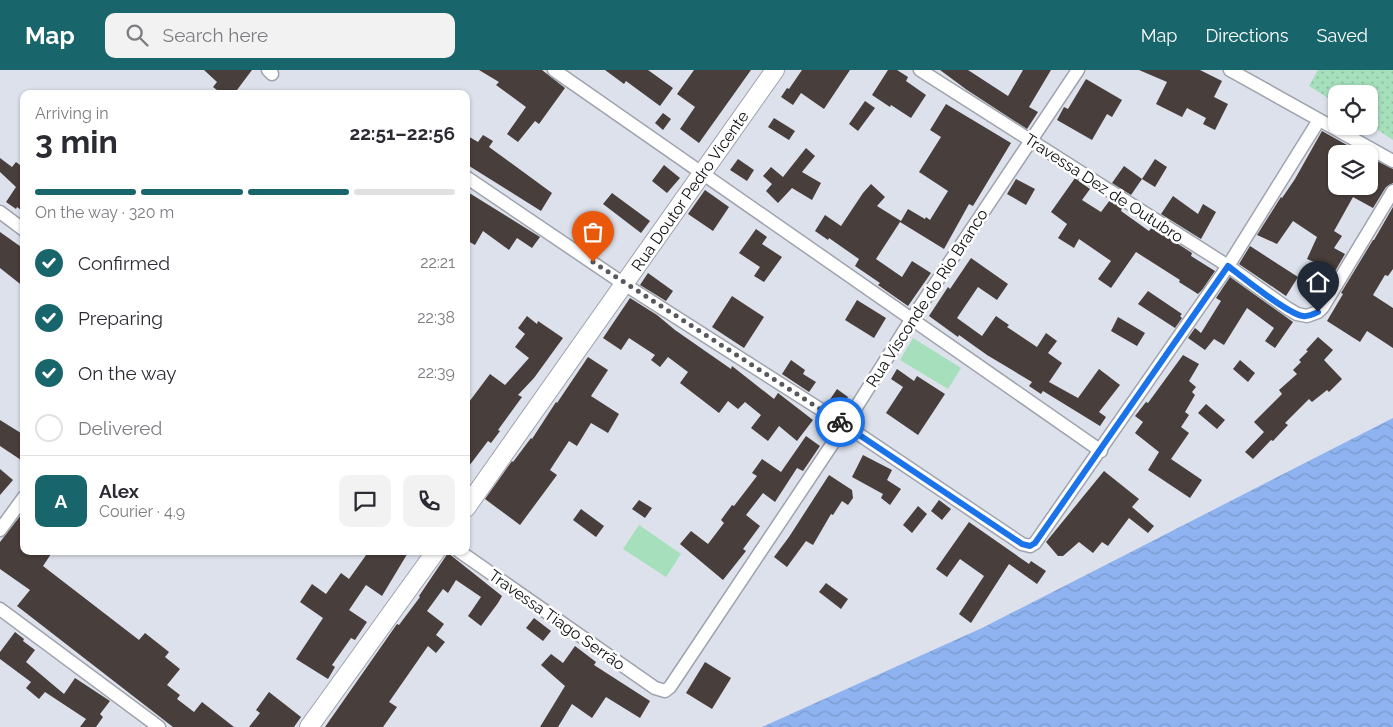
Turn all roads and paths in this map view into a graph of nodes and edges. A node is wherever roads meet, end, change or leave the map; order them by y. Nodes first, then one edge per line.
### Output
1 (554, 70) edge
2 (775, 70) edge
3 (920, 70) edge
4 (1078, 70) edge
5 (1230, 70) edge
6 (1319, 120) junction
7 (1031, 141) junction
8 (1393, 161) edge
9 (702, 174) junction
10 (470, 179) edge
11 (1393, 191) edge
12 (0, 212) edge
13 (20, 227) edge
14 (1228, 266) junction
15 (624, 284) junction
16 (911, 320) junction
17 (844, 425) junction
18 (1101, 451) junction
19 (20, 502) edge
20 (470, 502) edge
21 (0, 530) edge
22 (433, 555) edge
23 (465, 555) edge
24 (0, 609) edge
25 (655, 688) joint
26 (159, 727) edge
27 (309, 727) edge

1 - 9 street
2 - 9 street, Rua Doutor Pedro Vicente
3 - 7 street, Travessa Dez de Outubro
4 - 7 street, Rua Visconde do Rio Branco
5 - 6 street
6 - 8 street
6 - 14 street
7 - 14 street, Travessa Dez de Outubro
7 - 16 street, Rua Visconde do Rio Branco
9 - 15 street, Rua Doutor Pedro Vicente
9 - 16 street
10 - 15 street
11 - 14 street, Travessa Dez de Outubro
12 - 13 street
14 - 18 street
15 - 17 street
15 - 20 street, Rua Doutor Pedro Vicente
16 - 17 street, Rua Visconde do Rio Branco
16 - 18 street
17 - 18 street
17 - 25 street, Rua Visconde do Rio Branco
19 - 21 street
22 - 27 street
23 - 25 street, Travessa Tiago Serrão
24 - 26 street

